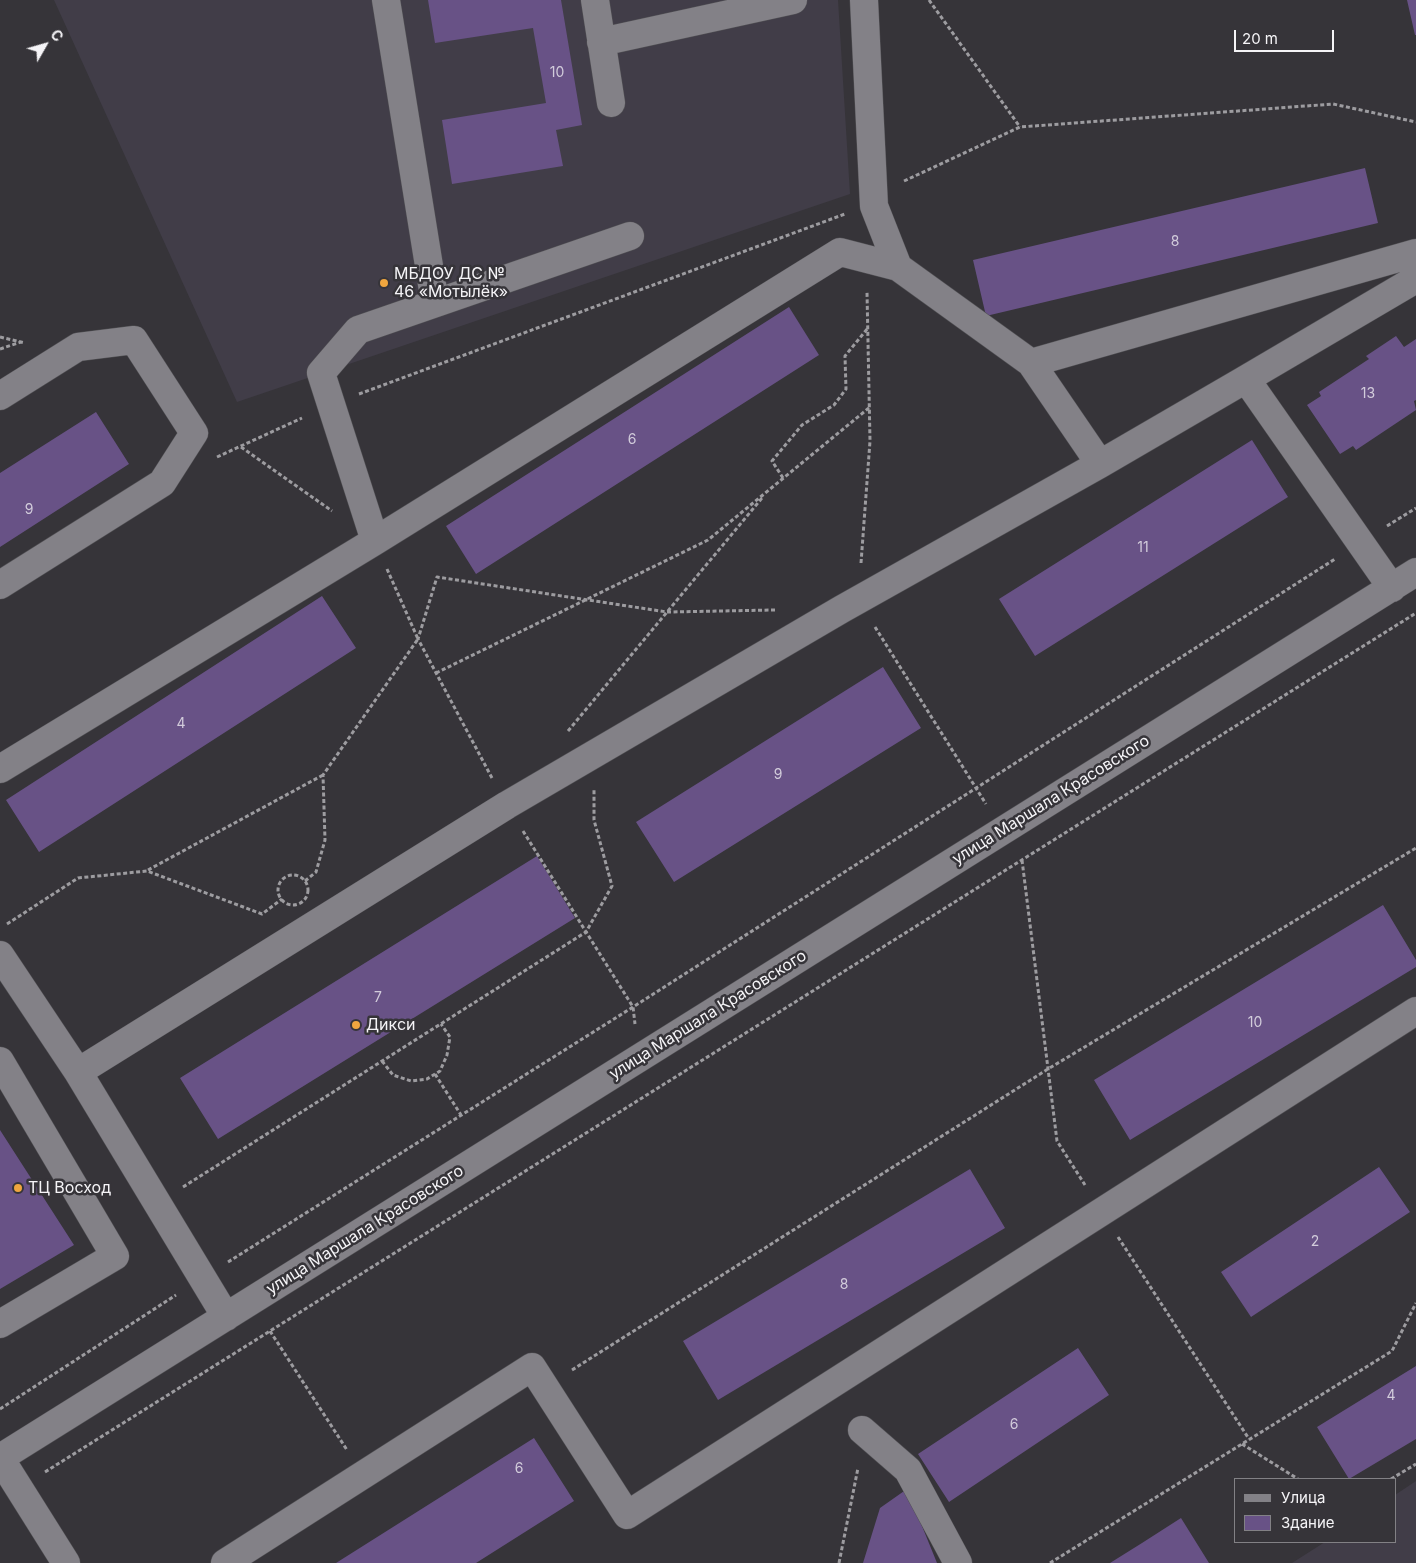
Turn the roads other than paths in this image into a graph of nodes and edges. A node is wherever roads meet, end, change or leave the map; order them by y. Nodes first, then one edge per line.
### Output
1 (386, 0) edge
2 (595, 0) edge
3 (793, 0) edge
4 (864, 0) edge
5 (710, 9) edge
6 (601, 42) junction
7 (611, 103) dead end
8 (630, 236) dead end
9 (1416, 253) edge
10 (898, 268) junction
11 (1416, 279) edge
12 (435, 303) junction
13 (1031, 363) junction
14 (1246, 379) junction
15 (0, 396) edge
16 (1100, 464) junction
17 (375, 541) junction
18 (1416, 572) edge
19 (0, 584) edge
20 (1392, 588) junction
21 (0, 769) edge
22 (0, 955) edge
23 (1416, 1011) edge
24 (0, 1061) edge
25 (78, 1072) junction
26 (226, 1317) junction
27 (0, 1324) edge
28 (862, 1430) road end
29 (0, 1458) edge
30 (66, 1563) edge
31 (226, 1563) edge
32 (958, 1563) edge

1 - 12 street
2 - 6 street
3 - 5 street
4 - 10 street
5 - 6 street
6 - 7 street
8 - 12 street
9 - 13 street
10 - 13 street
10 - 17 street
11 - 14 street
12 - 17 street
13 - 16 street
14 - 16 street
14 - 20 street
15 - 19 street
16 - 25 street
17 - 21 street
18 - 20 street, улица Маршала Красовского
20 - 26 street, улица Маршала Красовского
22 - 25 street
23 - 31 street
24 - 27 street
25 - 26 street
26 - 29 street, улица Маршала Красовского
28 - 32 street
29 - 30 street

